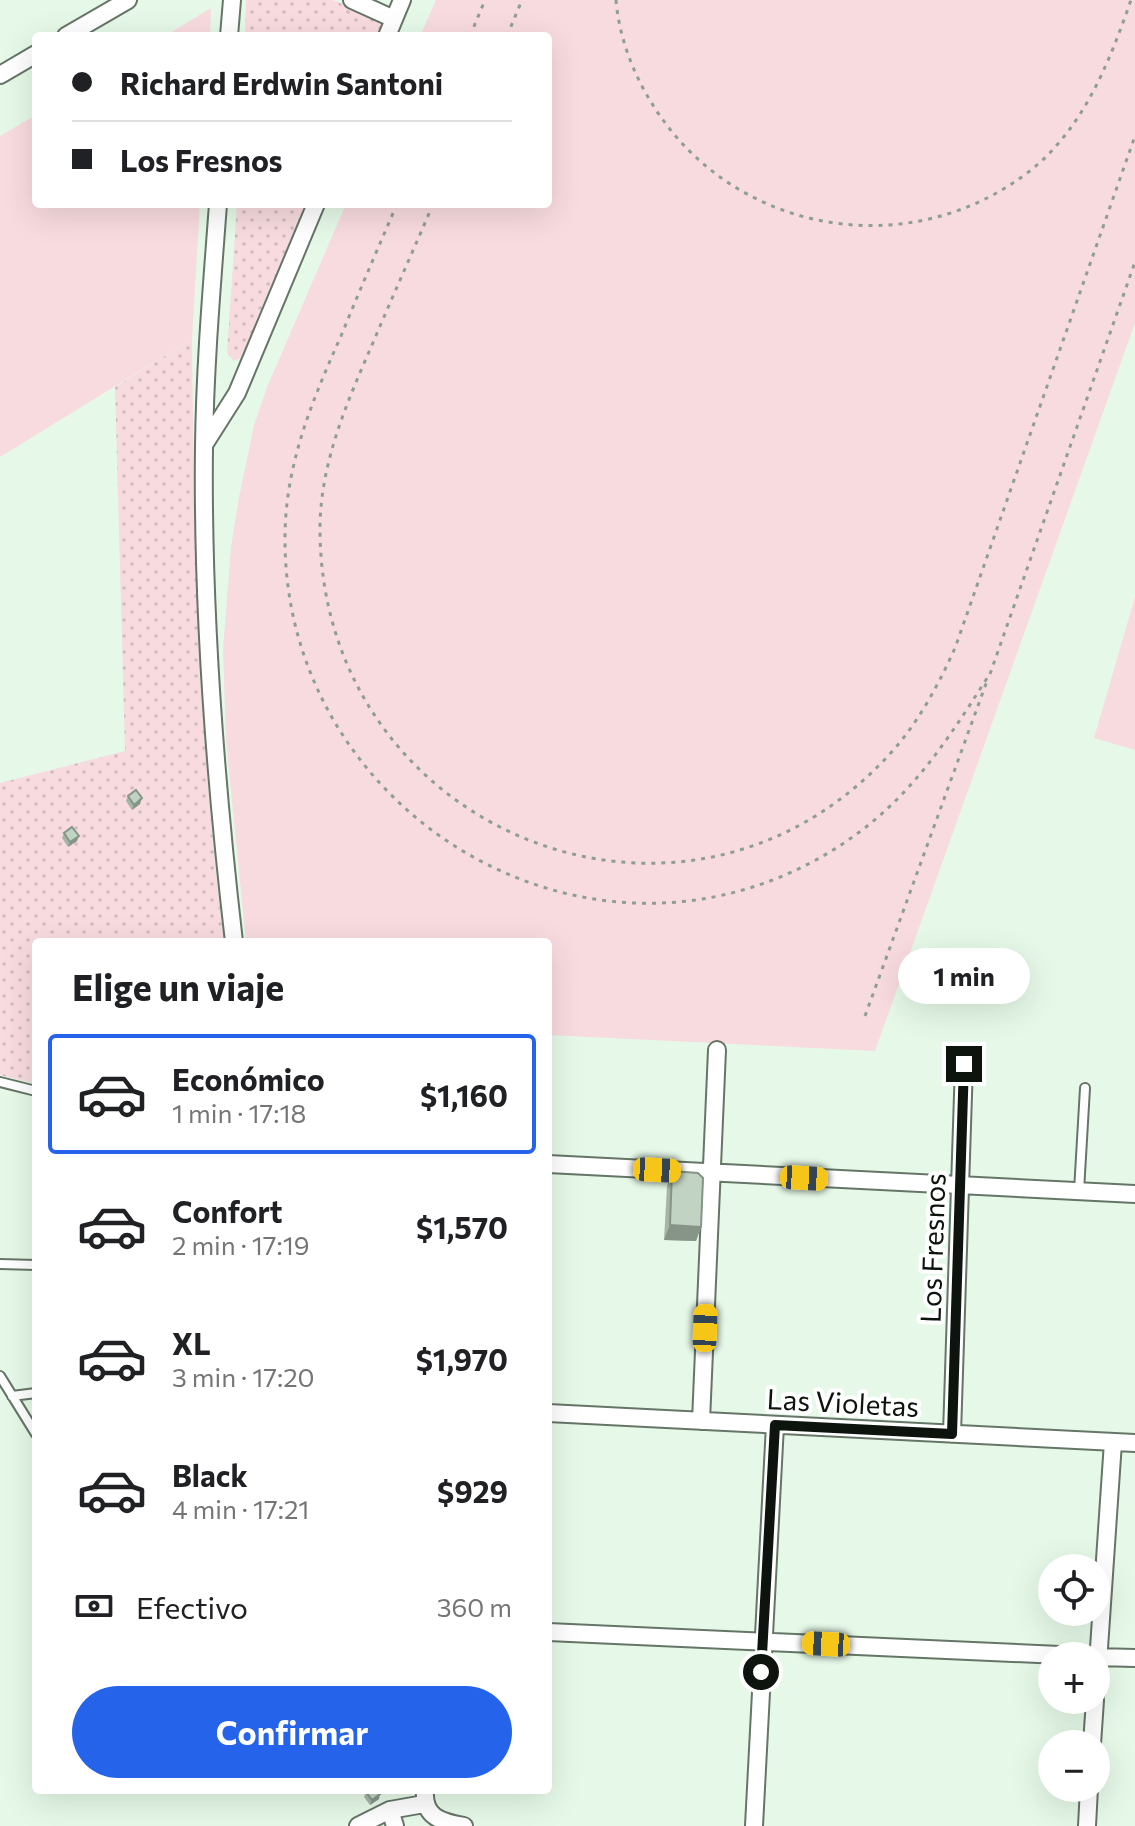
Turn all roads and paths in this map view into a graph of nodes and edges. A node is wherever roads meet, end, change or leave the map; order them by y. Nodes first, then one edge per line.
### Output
1 (128, 0) edge
2 (232, 0) edge
3 (352, 0) edge
4 (402, 0) edge
5 (485, 0) edge
6 (522, 0) edge
7 (616, 0) edge
8 (1131, 0) edge
9 (394, 19) junction
10 (73, 32) edge
11 (229, 32) edge
12 (389, 32) edge
13 (472, 32) edge
14 (509, 32) edge
15 (32, 56) edge
16 (0, 75) edge
17 (1135, 136) edge
18 (218, 208) edge
19 (314, 208) edge
20 (395, 208) edge
21 (431, 208) edge
22 (1135, 262) edge
23 (204, 445) junction
24 (989, 675) junction
25 (234, 938) edge
26 (865, 1016) dead end
27 (717, 1050) dead end
28 (964, 1064) dead end
29 (0, 1082) edge
30 (1085, 1088) dead end
31 (32, 1090) edge
32 (552, 1164) edge
33 (711, 1172) junction
34 (960, 1187) junction
35 (1079, 1192) junction
36 (1135, 1194) edge
37 (0, 1264) edge
38 (32, 1265) edge
39 (0, 1376) edge
40 (32, 1394) edge
41 (12, 1396) junction
42 (552, 1413) edge
43 (701, 1421) junction
44 (775, 1425) junction
45 (32, 1428) edge
46 (952, 1434) junction
47 (1113, 1442) junction
48 (1135, 1443) edge
49 (552, 1632) edge
50 (762, 1641) junction
51 (1093, 1642) edge
52 (1038, 1654) edge
53 (1110, 1657) edge
54 (1135, 1658) edge
55 (425, 1801) edge
56 (1088, 1802) edge
57 (393, 1818) edge
58 (358, 1826) edge
59 (464, 1826) edge
60 (754, 1826) edge
61 (1087, 1826) edge

1 - 10 street
2 - 11 street
3 - 9 street
4 - 9 street
5 - 13 path
6 - 14 path
7 - 8 path
9 - 12 street
15 - 16 street
17 - 21 path
18 - 23 street
19 - 23 street
20 - 24 path
22 - 24 path
23 - 25 street
24 - 26 path
27 - 33 street
28 - 34 street, Los Fresnos
29 - 31 lane
30 - 35 lane
32 - 33 street
33 - 34 street
33 - 43 street
34 - 35 street
34 - 46 street, Los Fresnos
35 - 36 street
37 - 38 lane
39 - 41 lane
40 - 41 lane
41 - 45 lane
42 - 43 street, Las Violetas
43 - 44 street, Las Violetas
44 - 46 street, Las Violetas
44 - 50 street
46 - 47 street, Las Violetas
47 - 48 street, Las Violetas
47 - 51 street
49 - 50 street
50 - 52 street
50 - 60 street
53 - 54 street
55 - 57 street
55 - 59 street
56 - 61 street
57 - 58 street

